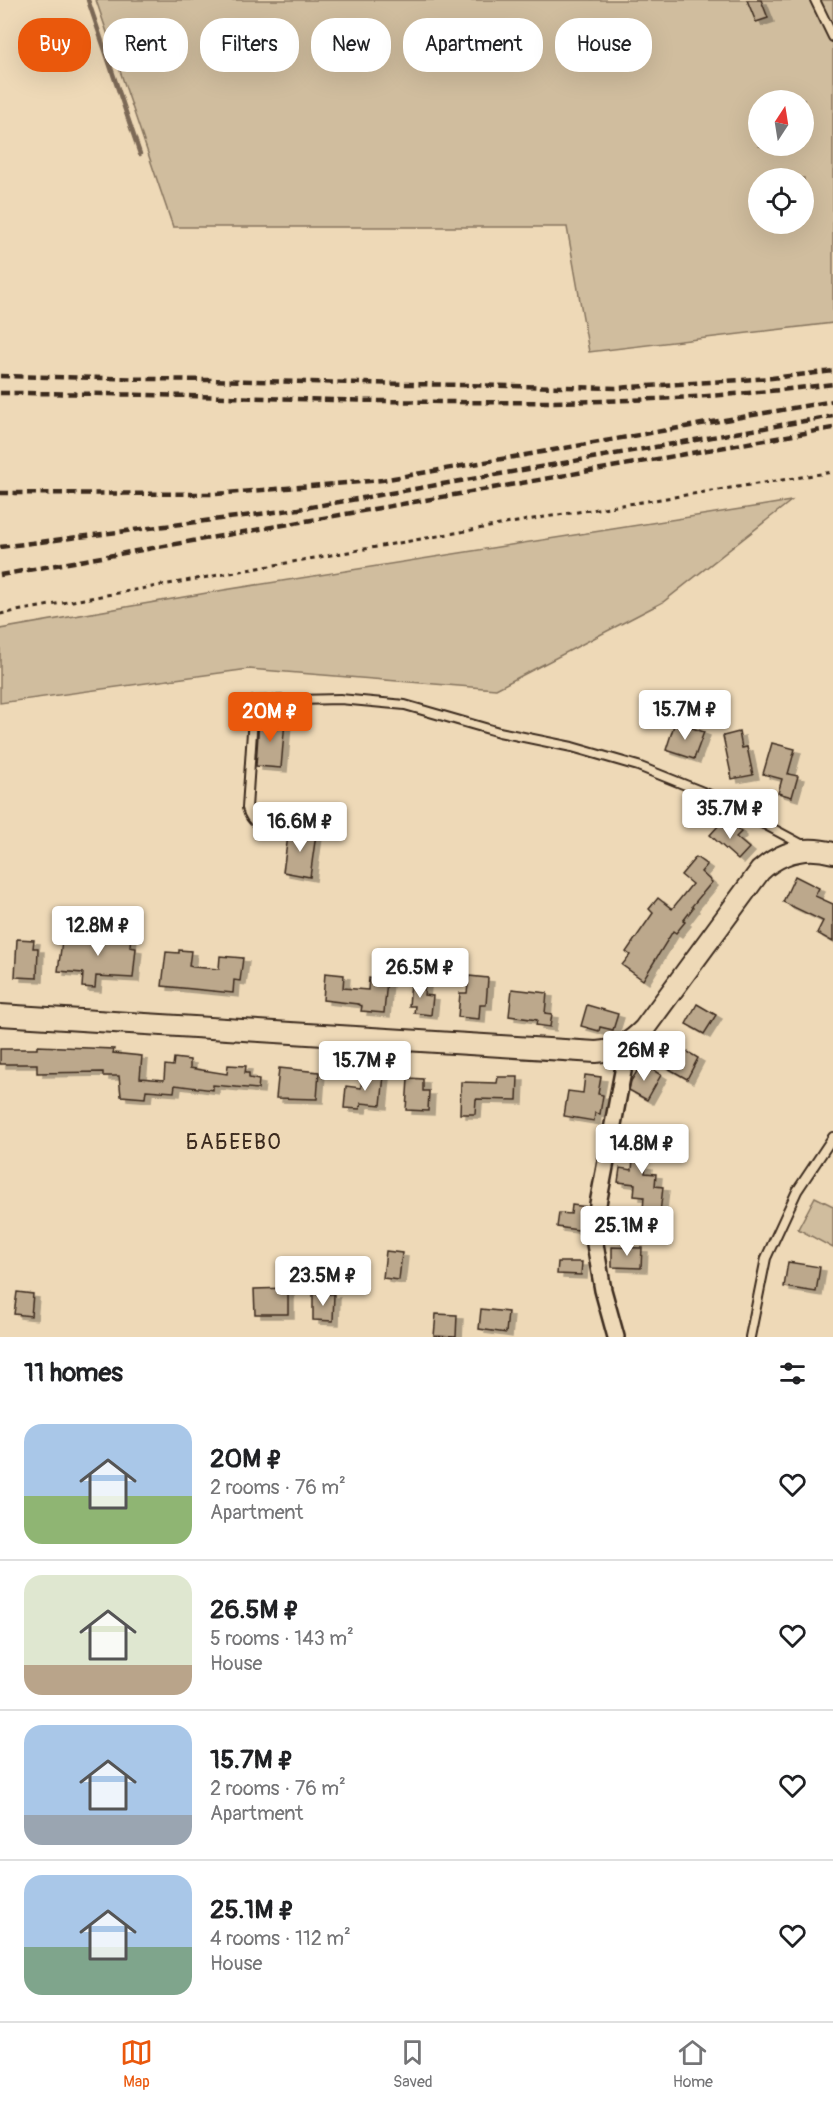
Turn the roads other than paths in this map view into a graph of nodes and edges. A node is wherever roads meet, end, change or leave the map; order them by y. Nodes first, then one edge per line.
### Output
1 (815, 0) edge
2 (833, 37) edge
3 (281, 829) dead end
4 (810, 849) junction
5 (833, 852) edge
6 (0, 1015) edge
7 (628, 1045) junction
8 (833, 1137) edge
9 (616, 1337) edge
10 (750, 1337) edge

1 - 2 lane
3 - 4 lane
4 - 5 street
4 - 7 street
6 - 7 street
7 - 9 street
8 - 10 lane

